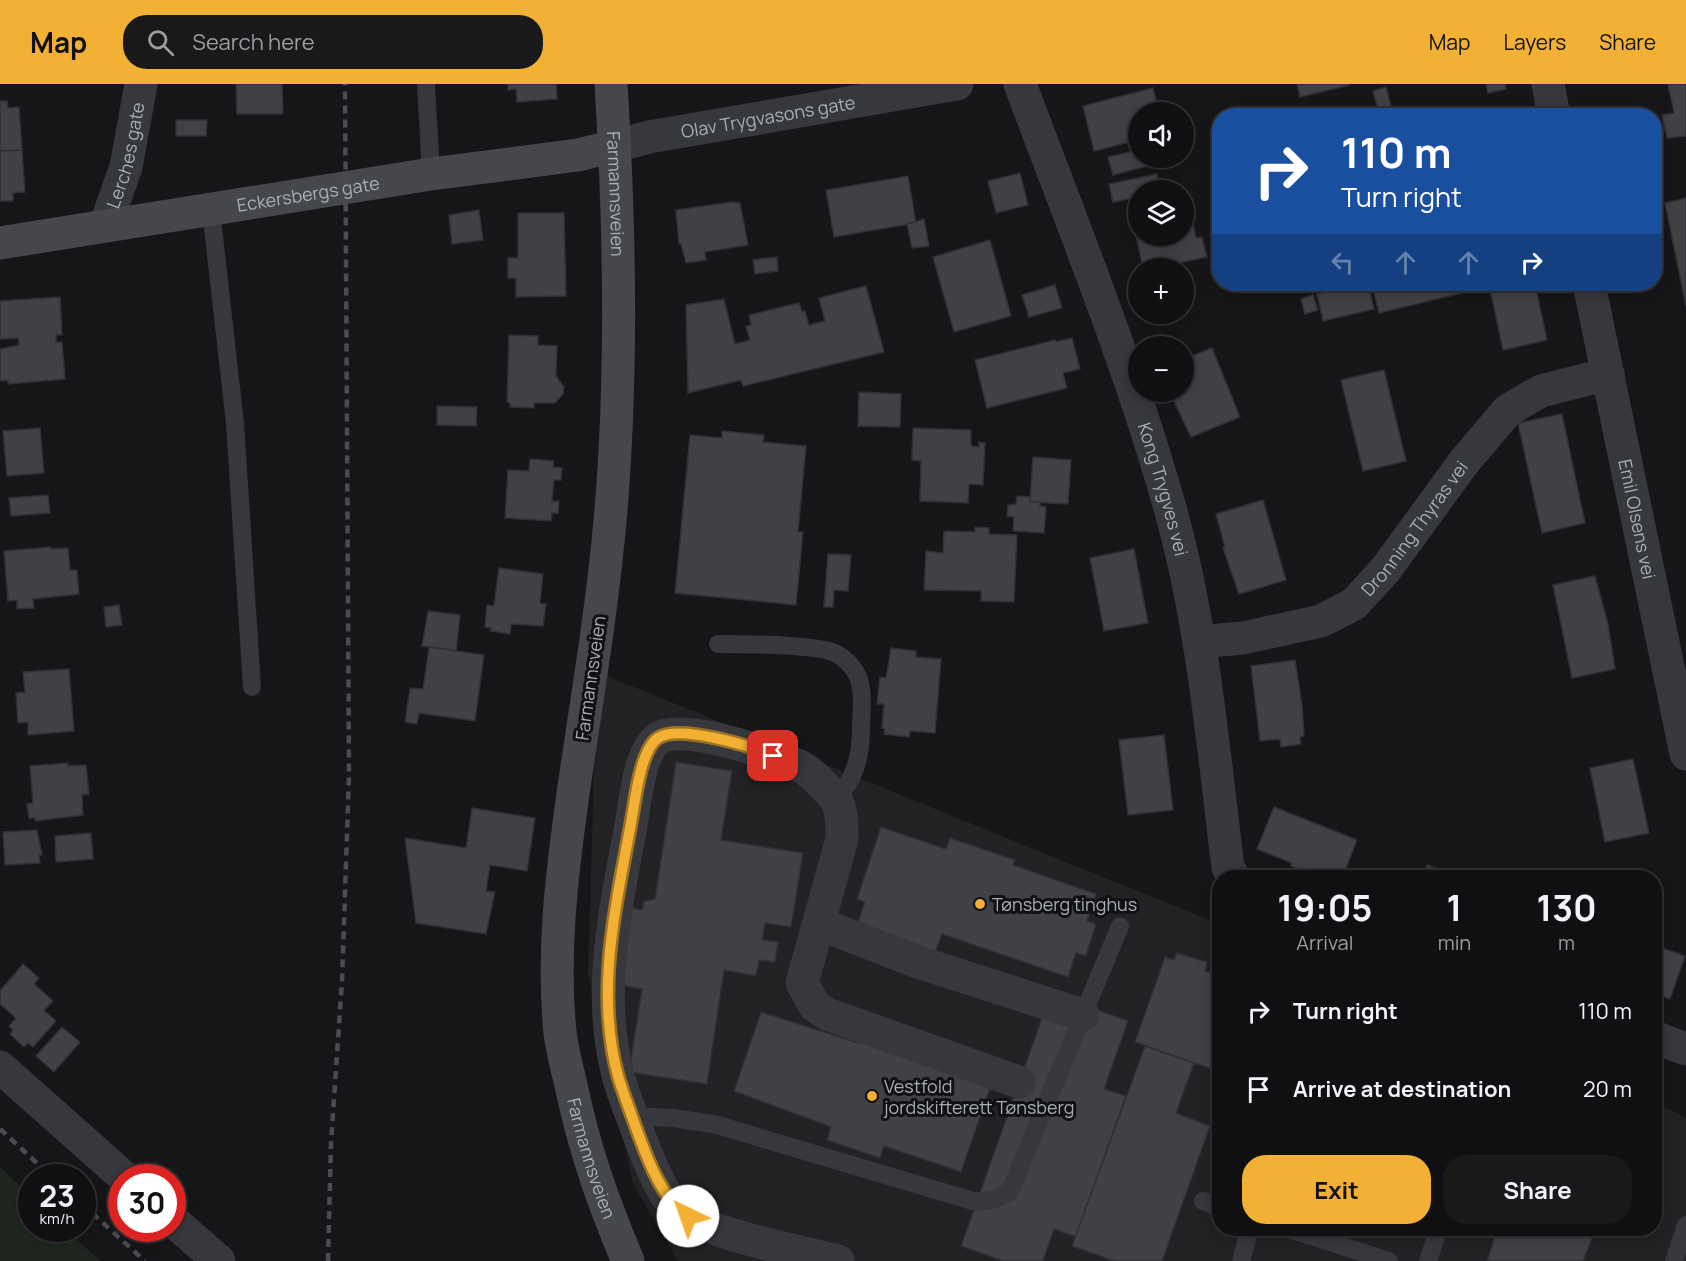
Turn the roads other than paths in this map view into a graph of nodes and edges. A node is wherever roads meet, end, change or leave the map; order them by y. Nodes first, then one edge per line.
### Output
1 (141, 84) edge
2 (426, 84) edge
3 (611, 84) edge
4 (957, 84) edge
5 (1020, 84) edge
6 (1548, 84) edge
7 (867, 92) edge
8 (1552, 108) edge
9 (615, 146) junction
10 (431, 174) junction
11 (211, 210) junction
12 (105, 226) junction
13 (0, 243) edge
14 (1590, 291) edge
15 (1608, 374) junction
16 (1199, 642) junction
17 (718, 644) dead end
18 (252, 687) dead end
19 (1686, 754) edge
20 (835, 798) junction
21 (1230, 870) edge
22 (820, 924) junction
23 (1120, 926) dead end
24 (1083, 1015) junction
25 (1662, 1040) edge
26 (1686, 1049) edge
27 (0, 1067) edge
28 (1019, 1082) dead end
29 (632, 1116) junction
30 (109, 1164) edge
31 (1686, 1225) edge
32 (186, 1232) edge
33 (1248, 1236) edge
34 (1311, 1236) edge
35 (1436, 1236) edge
36 (219, 1261) edge
37 (628, 1261) edge
38 (837, 1261) edge
39 (1241, 1261) edge
40 (1389, 1261) edge
41 (1428, 1261) edge
42 (1674, 1261) edge

1 - 12 street, Lerches gate
2 - 10 lane
3 - 9 main road, Farmannsveien
4 - 7 street, Olav Trygvasons gate
5 - 16 street, Kong Trygves vei
6 - 8 street
7 - 9 street, Olav Trygvasons gate
9 - 10 main road, Eckersbergs gate
9 - 37 main road, Farmannsveien
10 - 11 main road, Eckersbergs gate
11 - 12 main road, Eckersbergs gate
11 - 18 lane
12 - 13 main road, Eckersbergs gate
14 - 15 street, Emil Olsens vei
15 - 16 street, Dronning Thyras vei
15 - 19 street, Emil Olsens vei
16 - 21 street, Kong Trygves vei
17 - 20 lane
20 - 22 street
20 - 29 street
22 - 24 street
22 - 28 street
23 - 24 lane
24 - 29 lane
25 - 26 street
27 - 30 street
29 - 38 street
31 - 42 lane
32 - 36 street
33 - 39 lane
34 - 40 lane
35 - 41 lane

